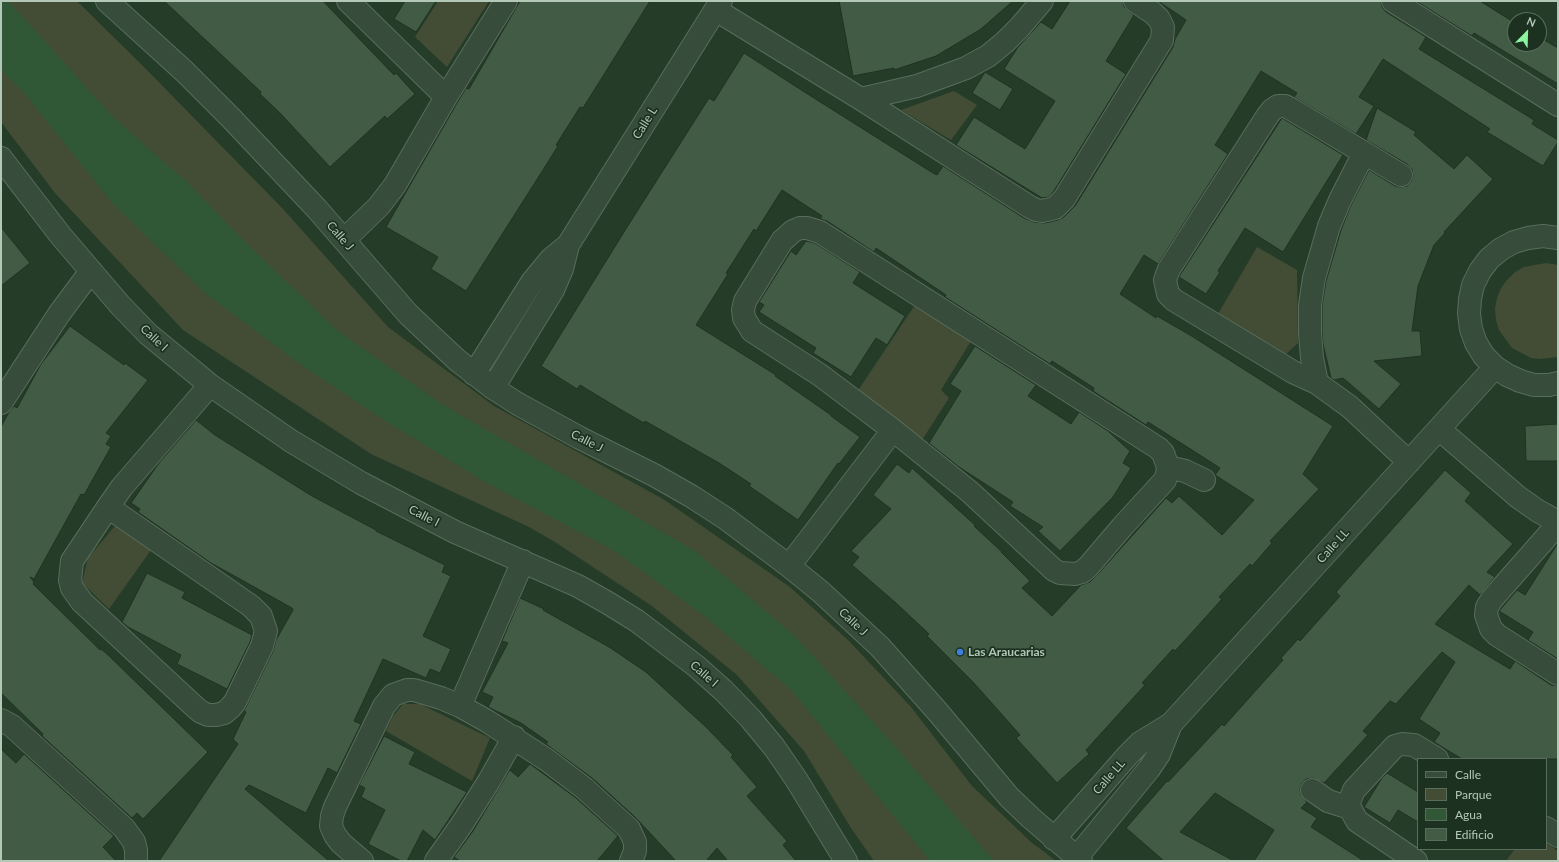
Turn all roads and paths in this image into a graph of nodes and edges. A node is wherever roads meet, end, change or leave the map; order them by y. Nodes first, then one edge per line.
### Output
1 (107, 1) edge
2 (348, 1) edge
3 (506, 1) edge
4 (1042, 1) edge
5 (1135, 1) edge
6 (1393, 1) edge
7 (718, 6) edge
8 (446, 97) junction
9 (861, 99) junction
10 (1558, 105) edge
11 (1364, 153) junction
12 (1, 158) edge
13 (1401, 175) dead end
14 (1558, 238) edge
15 (344, 240) junction
16 (568, 245) junction
17 (91, 271) junction
18 (1495, 367) junction
19 (474, 374) junction
20 (1317, 383) junction
21 (1558, 383) edge
22 (210, 385) junction
23 (493, 388) junction
24 (1, 403) edge
25 (1439, 429) junction
26 (893, 430) junction
27 (1409, 462) junction
28 (1168, 467) junction
29 (1204, 480) dead end
30 (108, 507) junction
31 (1558, 523) edge
32 (523, 561) junction
33 (789, 566) junction
34 (1558, 674) edge
35 (460, 706) junction
36 (1, 720) edge
37 (1171, 724) junction
38 (514, 737) junction
39 (1436, 758) edge
40 (1312, 790) dead end
41 (1350, 808) junction
42 (1547, 829) edge
43 (1558, 836) edge
44 (1054, 839) junction
45 (1079, 859) edge
46 (136, 861) edge
47 (362, 861) edge
48 (436, 861) edge
49 (631, 861) edge
50 (846, 861) edge
51 (1416, 861) edge

1 - 15 street, Calle J
2 - 8 street
3 - 8 street
4 - 9 street
5 - 9 street
6 - 10 street
7 - 9 street
7 - 16 street, Calle L
8 - 15 street
11 - 13 street
11 - 20 street
11 - 20 street
12 - 17 street, Calle I
14 - 18 street
15 - 19 street, Calle J
16 - 19 street, Calle L
16 - 23 street, Calle L
17 - 22 street, Calle I
17 - 24 street
18 - 21 street
18 - 25 street, Calle LL
19 - 23 street, Calle J
20 - 27 street
22 - 30 street
22 - 32 street, Calle I
23 - 33 street, Calle J
25 - 27 street, Calle LL
25 - 31 street
26 - 28 street
26 - 28 street
26 - 33 street
27 - 37 street, Calle LL
28 - 29 street
30 - 30 street
31 - 34 street
32 - 35 street
32 - 50 street, Calle I
33 - 44 street, Calle J
35 - 38 street
35 - 47 street
36 - 46 street
37 - 44 street, Calle LL
37 - 45 street, Calle LL
38 - 48 street
38 - 49 street
39 - 41 street
40 - 41 street
41 - 51 street
42 - 43 street
44 - 45 street, Calle J

